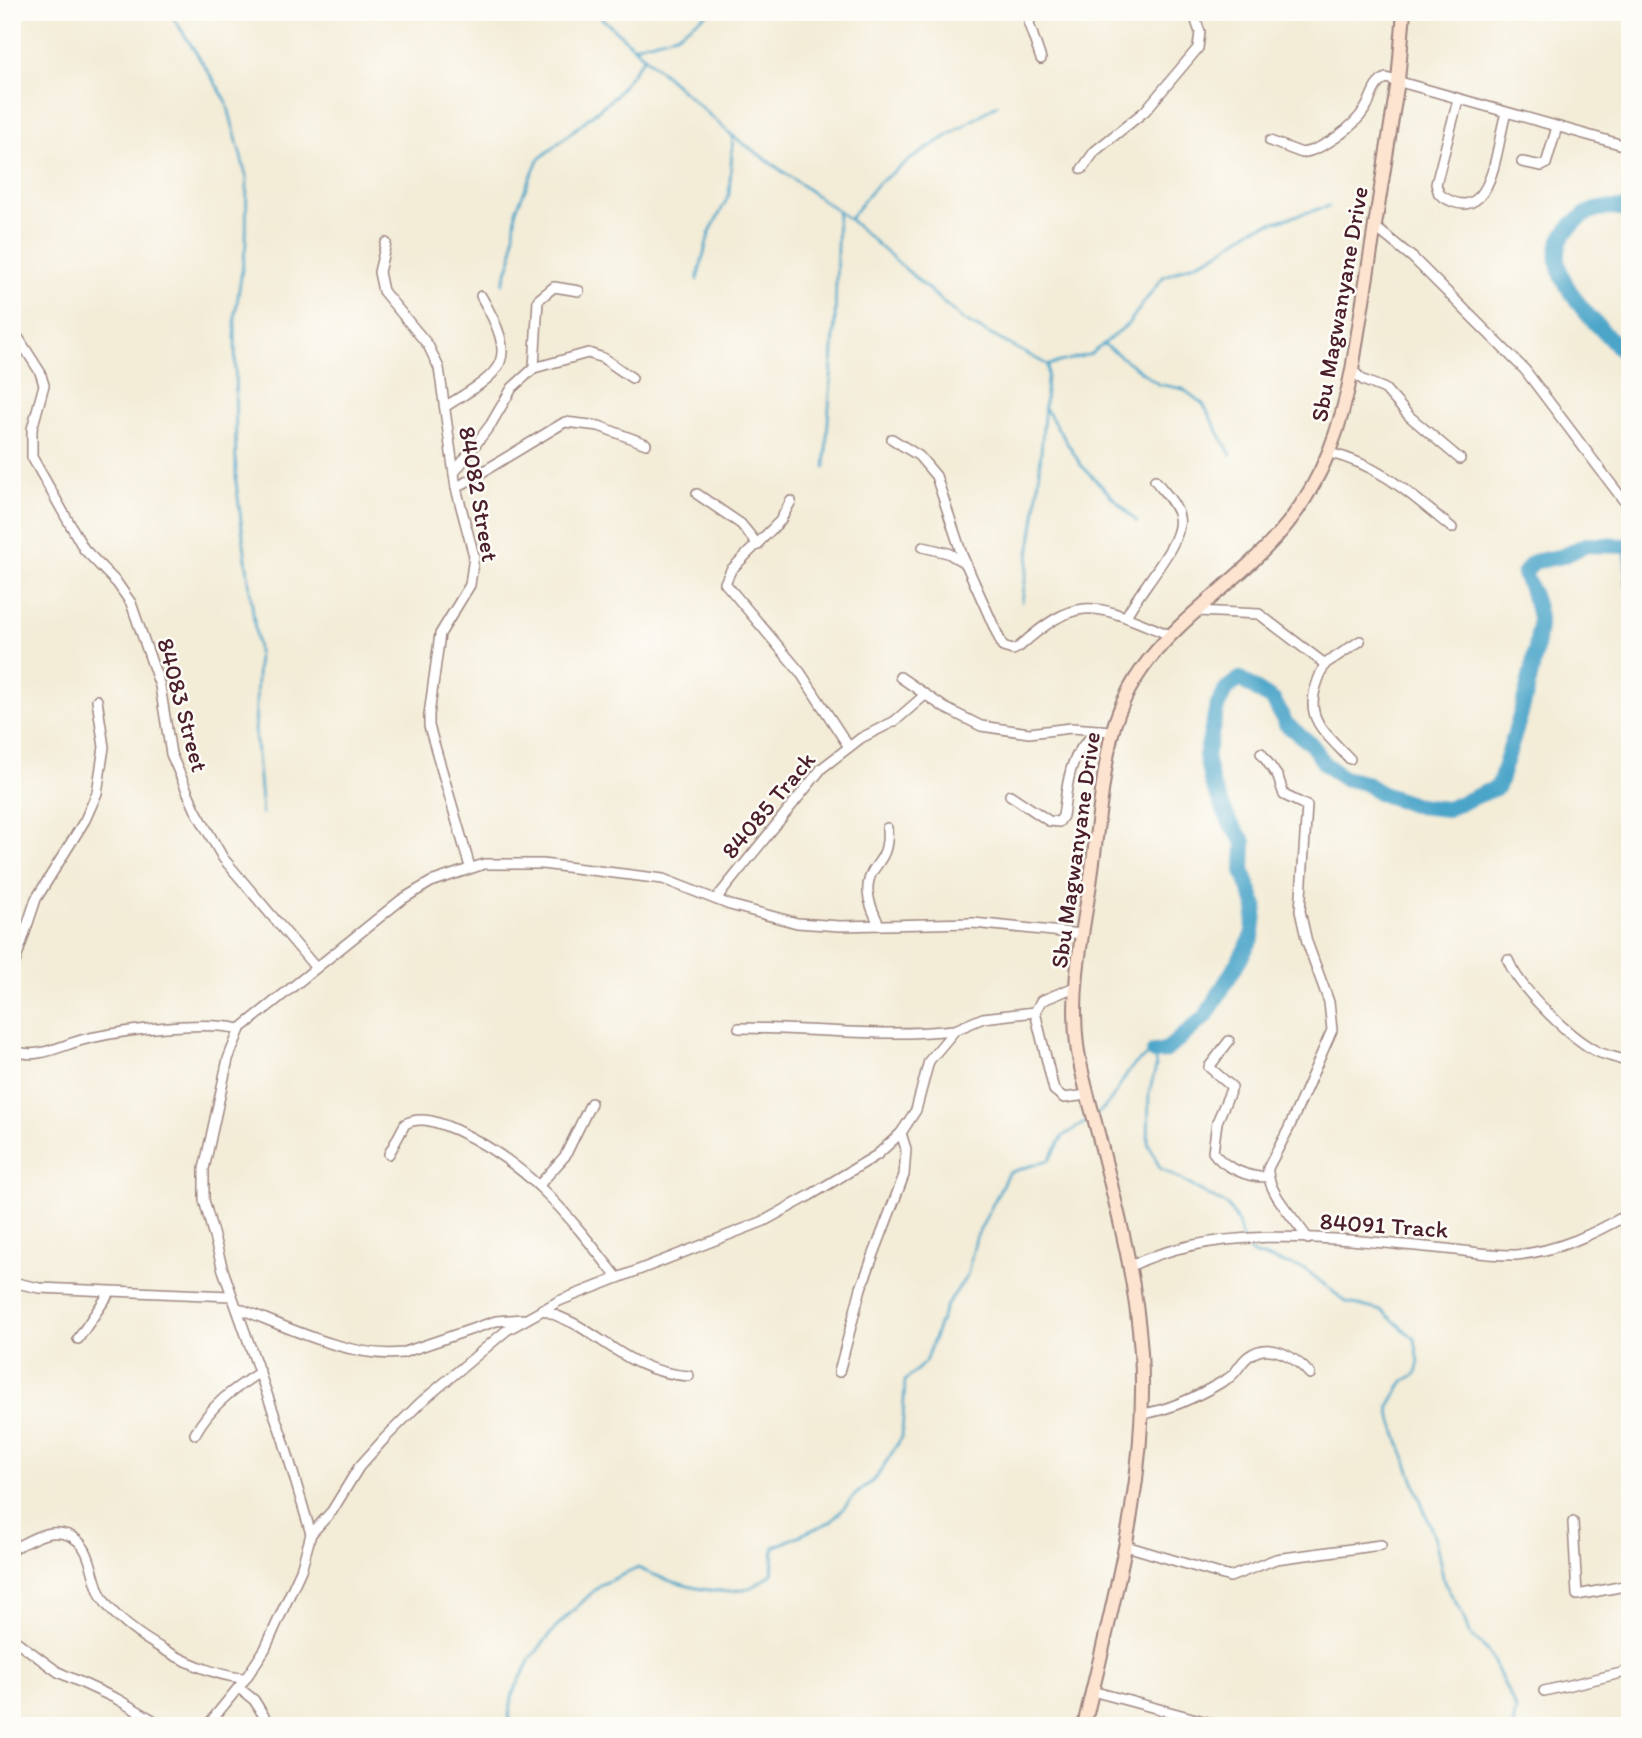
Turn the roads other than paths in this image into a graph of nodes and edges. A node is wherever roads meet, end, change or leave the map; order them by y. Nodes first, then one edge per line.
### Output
1 (1032, 12) edge
2 (1193, 12) edge
3 (1404, 12) edge
4 (1041, 59) dead end
5 (1398, 81) junction
6 (1458, 100) junction
7 (1506, 113) junction
8 (1557, 127) junction
9 (1270, 141) dead end
10 (1630, 147) edge
11 (1522, 162) dead end
12 (1082, 169) dead end
13 (1375, 227) junction
14 (386, 243) dead end
15 (579, 291) dead end
16 (481, 296) dead end
17 (12, 328) edge
18 (534, 368) junction
19 (1352, 370) junction
20 (632, 378) dead end
21 (446, 406) junction
22 (892, 439) dead end
23 (646, 444) dead end
24 (1330, 453) junction
25 (1460, 458) dead end
26 (454, 473) junction
27 (1155, 480) dead end
28 (456, 488) junction
29 (696, 494) dead end
30 (791, 501) dead end
31 (1624, 501) dead end
32 (1452, 528) dead end
33 (758, 545) junction
34 (923, 547) dead end
35 (966, 564) junction
36 (1196, 611) junction
37 (1126, 617) junction
38 (1170, 635) junction
39 (1360, 641) dead end
40 (1325, 664) junction
41 (900, 677) dead end
42 (925, 695) junction
43 (97, 700) dead end
44 (1106, 731) junction
45 (849, 747) junction
46 (1261, 753) dead end
47 (1350, 760) dead end
48 (1010, 795) dead end
49 (887, 828) dead end
50 (470, 867) junction
51 (716, 899) junction
52 (879, 925) junction
53 (1083, 934) junction
54 (1508, 960) dead end
55 (316, 968) junction
56 (12, 971) edge
57 (1077, 986) junction
58 (1035, 1012) junction
59 (739, 1028) dead end
60 (240, 1029) junction
61 (955, 1030) junction
62 (1229, 1041) dead end
63 (12, 1051) edge
64 (1630, 1063) edge
65 (1088, 1098) junction
66 (591, 1103) dead end
67 (901, 1133) junction
68 (389, 1154) dead end
69 (1268, 1176) junction
70 (540, 1184) junction
71 (1630, 1213) edge
72 (1308, 1239) junction
73 (1131, 1266) junction
74 (617, 1278) junction
75 (12, 1282) edge
76 (110, 1292) junction
77 (232, 1296) junction
78 (237, 1308) junction
79 (542, 1309) junction
80 (523, 1319) junction
81 (78, 1339) dead end
82 (260, 1372) junction
83 (839, 1372) dead end
84 (1310, 1374) dead end
85 (690, 1376) dead end
86 (1142, 1414) junction
87 (195, 1434) dead end
88 (1573, 1522) dead end
89 (311, 1534) junction
90 (1381, 1545) dead end
91 (1126, 1546) junction
92 (12, 1549) edge
93 (1630, 1585) edge
94 (12, 1638) edge
95 (1630, 1671) edge
96 (246, 1678) junction
97 (239, 1688) junction
98 (1092, 1691) junction
99 (1544, 1691) dead end
100 (163, 1726) edge
101 (207, 1726) edge
102 (270, 1726) edge
103 (1084, 1726) edge
104 (1222, 1726) edge

1 - 4 street
2 - 12 street
3 - 5 main road, Sbu Magwanyane Drive
5 - 6 street
5 - 9 street
5 - 13 main road, Sbu Magwanyane Drive
6 - 7 street
6 - 7 street
7 - 8 street
8 - 10 street
8 - 11 street
13 - 19 main road, Sbu Magwanyane Drive
13 - 31 street
14 - 21 street, 84082 Street
15 - 18 street
16 - 21 street
17 - 55 street, 84083 Street
18 - 20 street
18 - 26 street
19 - 24 main road, Sbu Magwanyane Drive
19 - 25 street
21 - 26 street, 84082 Street
22 - 35 street
23 - 28 street
24 - 32 street
24 - 36 main road, Sbu Magwanyane Drive
26 - 28 street, 84082 Street
27 - 37 street
28 - 50 street, 84082 Street
29 - 33 street
30 - 33 street
33 - 45 street
34 - 35 street
35 - 37 street
36 - 38 main road, Sbu Magwanyane Drive
36 - 40 street
37 - 38 street
38 - 44 main road, Sbu Magwanyane Drive
39 - 40 street
40 - 47 street
41 - 42 street
42 - 44 street
42 - 45 street, 84085 Track
43 - 56 street
44 - 48 street
44 - 53 main road, Sbu Magwanyane Drive
45 - 51 street, 84085 Track
46 - 69 street
49 - 52 street
50 - 51 street
50 - 55 street
51 - 52 street
52 - 53 street
53 - 57 main road, Sbu Magwanyane Drive
54 - 64 street
55 - 60 street
57 - 58 street
57 - 65 main road, Sbu Magwanyane Drive
58 - 61 street
58 - 65 street
59 - 61 street
60 - 63 street
60 - 77 street
61 - 67 street
62 - 69 street
65 - 73 main road, Sbu Magwanyane Drive
66 - 70 street
67 - 74 street
67 - 83 street
68 - 70 street
69 - 72 street
70 - 74 street
71 - 72 street, 84091 Track
72 - 73 street, 84091 Track
73 - 86 main road, Sbu Magwanyane Drive
74 - 79 street
75 - 76 street
76 - 77 street
76 - 81 street
77 - 78 street
78 - 80 street
78 - 82 street
79 - 80 street
79 - 85 street
80 - 89 street
82 - 87 street
82 - 89 street
84 - 86 street
86 - 91 main road, Sbu Magwanyane Drive
88 - 93 street
89 - 96 street
90 - 91 street
91 - 98 main road, Sbu Magwanyane Drive
92 - 96 street
94 - 100 street
95 - 99 street
96 - 97 street
97 - 101 street
97 - 102 street
98 - 103 main road, Sbu Magwanyane Drive
98 - 104 street

